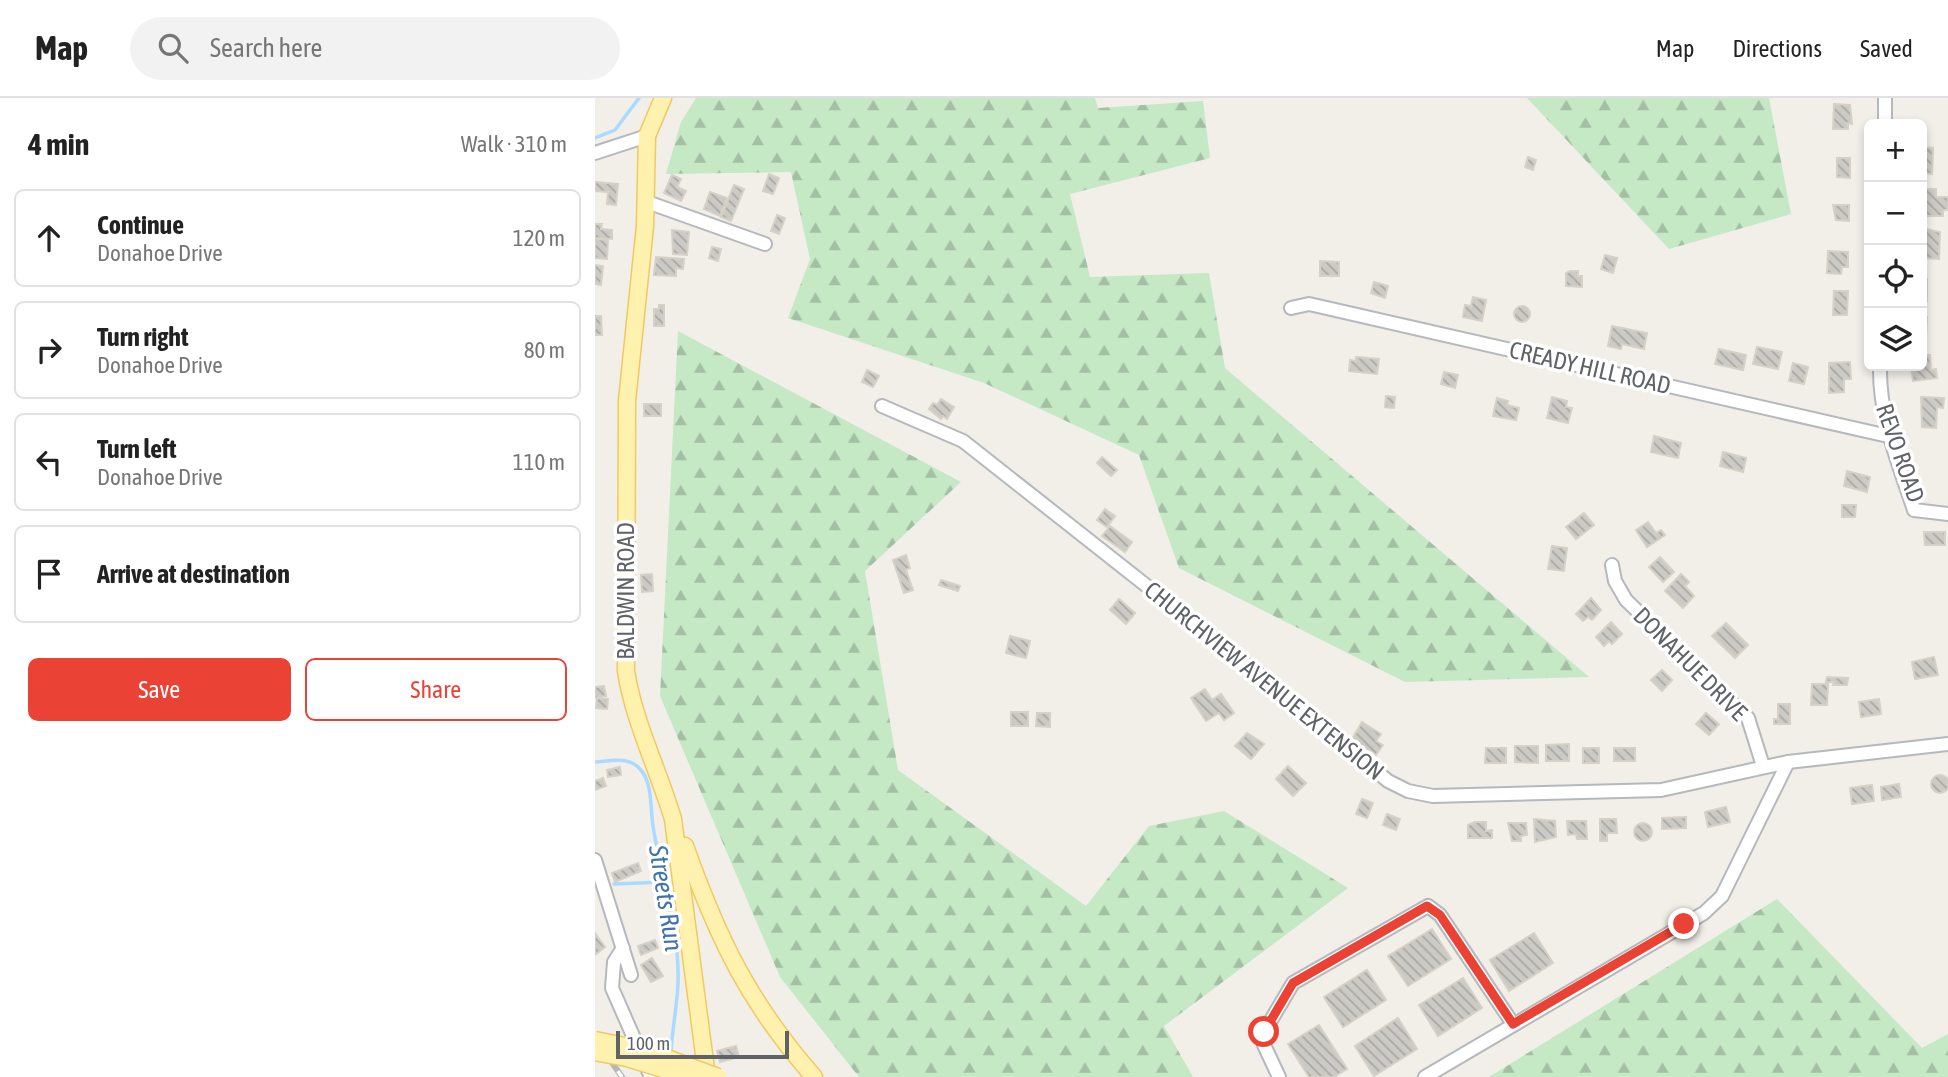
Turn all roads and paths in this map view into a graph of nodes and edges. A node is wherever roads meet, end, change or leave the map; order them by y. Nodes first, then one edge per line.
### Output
1 (663, 98) edge
2 (1885, 98) edge
3 (1885, 119) edge
4 (647, 136) junction
5 (595, 153) edge
6 (647, 202) junction
7 (765, 244) dead end
8 (1291, 308) dead end
9 (1880, 371) edge
10 (882, 406) dead end
11 (1888, 436) junction
12 (1948, 514) edge
13 (1612, 565) dead end
14 (1948, 744) edge
15 (1789, 762) junction
16 (1763, 766) junction
17 (661, 777) junction
18 (595, 860) edge
19 (624, 948) junction
20 (631, 975) dead end
21 (1513, 1024) junction
22 (595, 1040) edge
23 (595, 1052) edge
24 (651, 1077) edge
25 (689, 1077) edge
26 (706, 1077) edge
27 (718, 1077) edge
28 (814, 1077) edge
29 (1279, 1077) edge
30 (1425, 1077) edge

1 - 4 main road, BALDWIN ROAD
2 - 3 street
4 - 5 street
4 - 6 main road, BALDWIN ROAD
6 - 7 street
6 - 17 main road, BALDWIN ROAD
8 - 11 street, CREADY HILL ROAD
9 - 11 street, REVO ROAD
10 - 16 street, CHURCHVIEW AVENUE EXTENSION
11 - 12 street, REVO ROAD
13 - 16 street, DONAHUE DRIVE
14 - 15 street, CHURCHVIEW AVENUE EXTENSION
15 - 16 street, CHURCHVIEW AVENUE EXTENSION
15 - 21 street
17 - 26 main road, BALDWIN ROAD
17 - 28 main road
18 - 19 street
19 - 20 street
19 - 24 street
21 - 29 street
21 - 30 street
22 - 27 main road, bridge
23 - 25 main road, bridge

